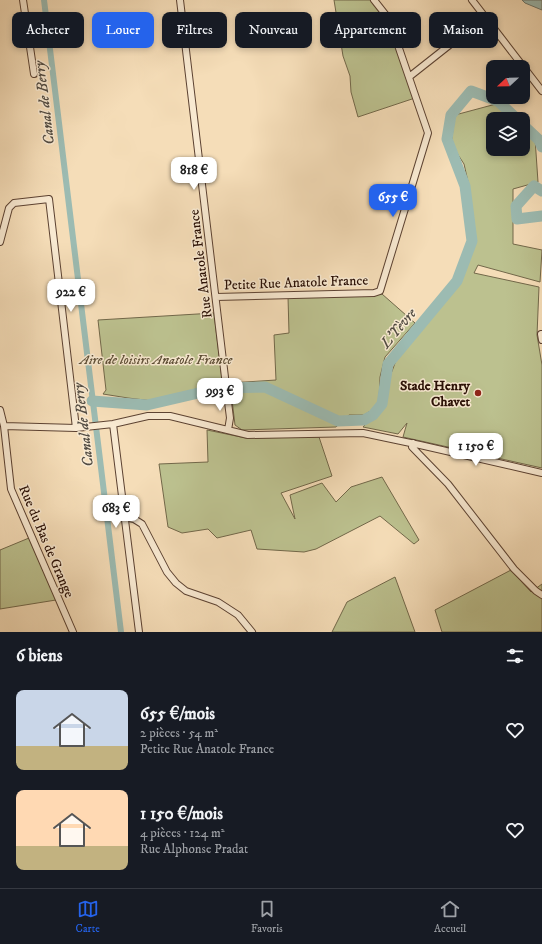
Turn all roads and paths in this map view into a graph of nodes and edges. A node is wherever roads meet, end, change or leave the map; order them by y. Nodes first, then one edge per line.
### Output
1 (23, 0) edge
2 (180, 0) edge
3 (374, 0) edge
4 (472, 0) edge
5 (481, 12) edge
6 (498, 34) edge
7 (446, 48) edge
8 (34, 74) dead end
9 (409, 77) junction
10 (542, 91) edge
11 (0, 242) edge
12 (216, 296) junction
13 (1, 414) edge
14 (113, 424) junction
15 (4, 426) junction
16 (76, 428) junction
17 (228, 430) junction
18 (413, 443) junction
19 (542, 473) edge
20 (124, 517) junction
21 (542, 595) edge
22 (73, 632) edge
23 (139, 632) edge
24 (252, 632) edge

1 - 8 street
2 - 12 street, Rue Anatole France
3 - 9 street, Petite Rue Anatole France
4 - 5 street
6 - 10 street
7 - 9 street
9 - 12 street, Petite Rue Anatole France
11 - 16 street
12 - 17 street, Rue Anatole France
13 - 15 street, Rue du Bas de Grange
14 - 16 street
14 - 17 street
14 - 20 street
15 - 16 street
15 - 22 street, Rue du Bas de Grange
17 - 18 street
18 - 19 street
18 - 21 street
20 - 23 street
20 - 24 street

